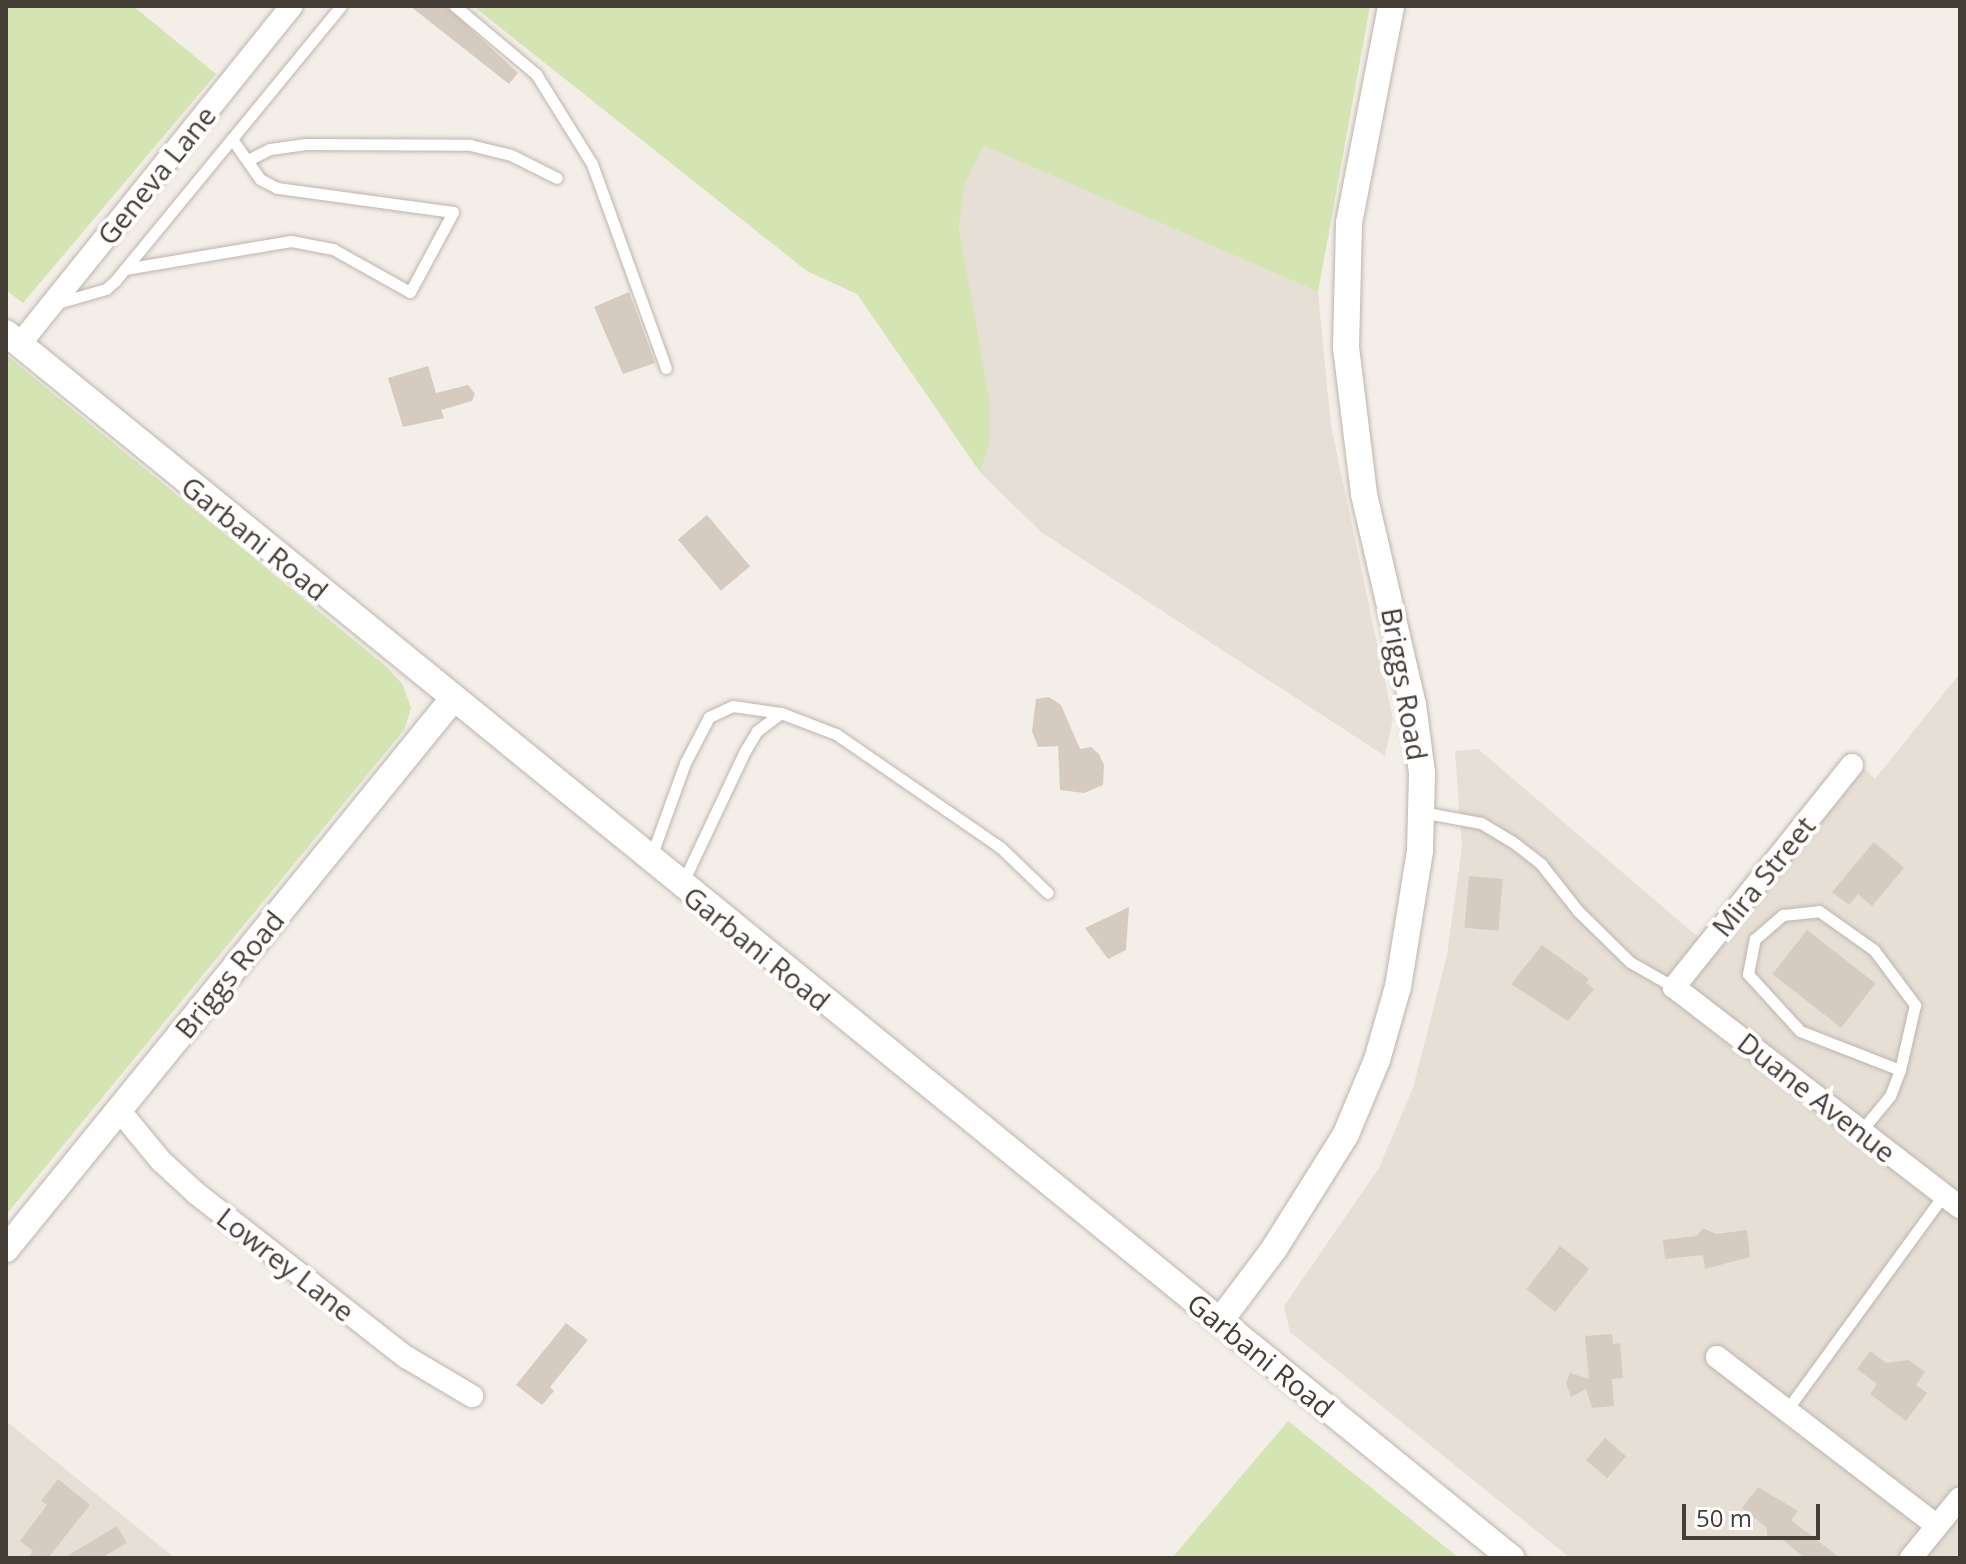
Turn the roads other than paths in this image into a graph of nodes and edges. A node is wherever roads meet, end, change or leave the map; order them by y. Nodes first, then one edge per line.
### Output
1 (292, 6) edge
2 (341, 6) edge
3 (455, 6) edge
4 (1391, 6) edge
5 (232, 139) junction
6 (250, 159) junction
7 (557, 178) dead end
8 (125, 269) junction
9 (52, 304) junction
10 (13, 339) edge
11 (666, 368) dead end
12 (452, 700) junction
13 (781, 713) junction
14 (1852, 765) dead end
15 (1421, 812) junction
16 (650, 861) junction
17 (682, 886) junction
18 (1048, 893) dead end
19 (1674, 987) junction
20 (1900, 1070) junction
21 (119, 1110) junction
22 (1861, 1131) junction
23 (1952, 1201) edge
24 (6, 1249) edge
25 (1220, 1321) junction
26 (1717, 1357) dead end
27 (472, 1396) dead end
28 (1786, 1411) junction
29 (1960, 1498) edge
30 (1937, 1526) junction
31 (1511, 1558) edge
32 (1911, 1558) edge

1 - 9 street, Geneva Lane
2 - 5 lane
3 - 11 lane
4 - 15 street, Briggs Road
5 - 6 lane
5 - 8 lane
6 - 7 lane
6 - 8 lane
8 - 9 lane
9 - 10 street, Geneva Lane
10 - 12 street, Garbani Road
12 - 16 street, Garbani Road
12 - 21 street, Briggs Road
13 - 16 lane
13 - 17 lane
13 - 18 lane
14 - 19 street, Mira Street
15 - 19 lane
15 - 25 street, Briggs Road
16 - 17 street, Garbani Road
17 - 25 street, Garbani Road
19 - 22 street, Duane Avenue
20 - 20 lane
20 - 22 lane
21 - 24 street, Briggs Road
21 - 27 street, Lowrey Lane
22 - 23 street, Duane Avenue
23 - 28 lane
25 - 31 street, Garbani Road
26 - 28 street
28 - 30 street
29 - 30 street
30 - 32 street

